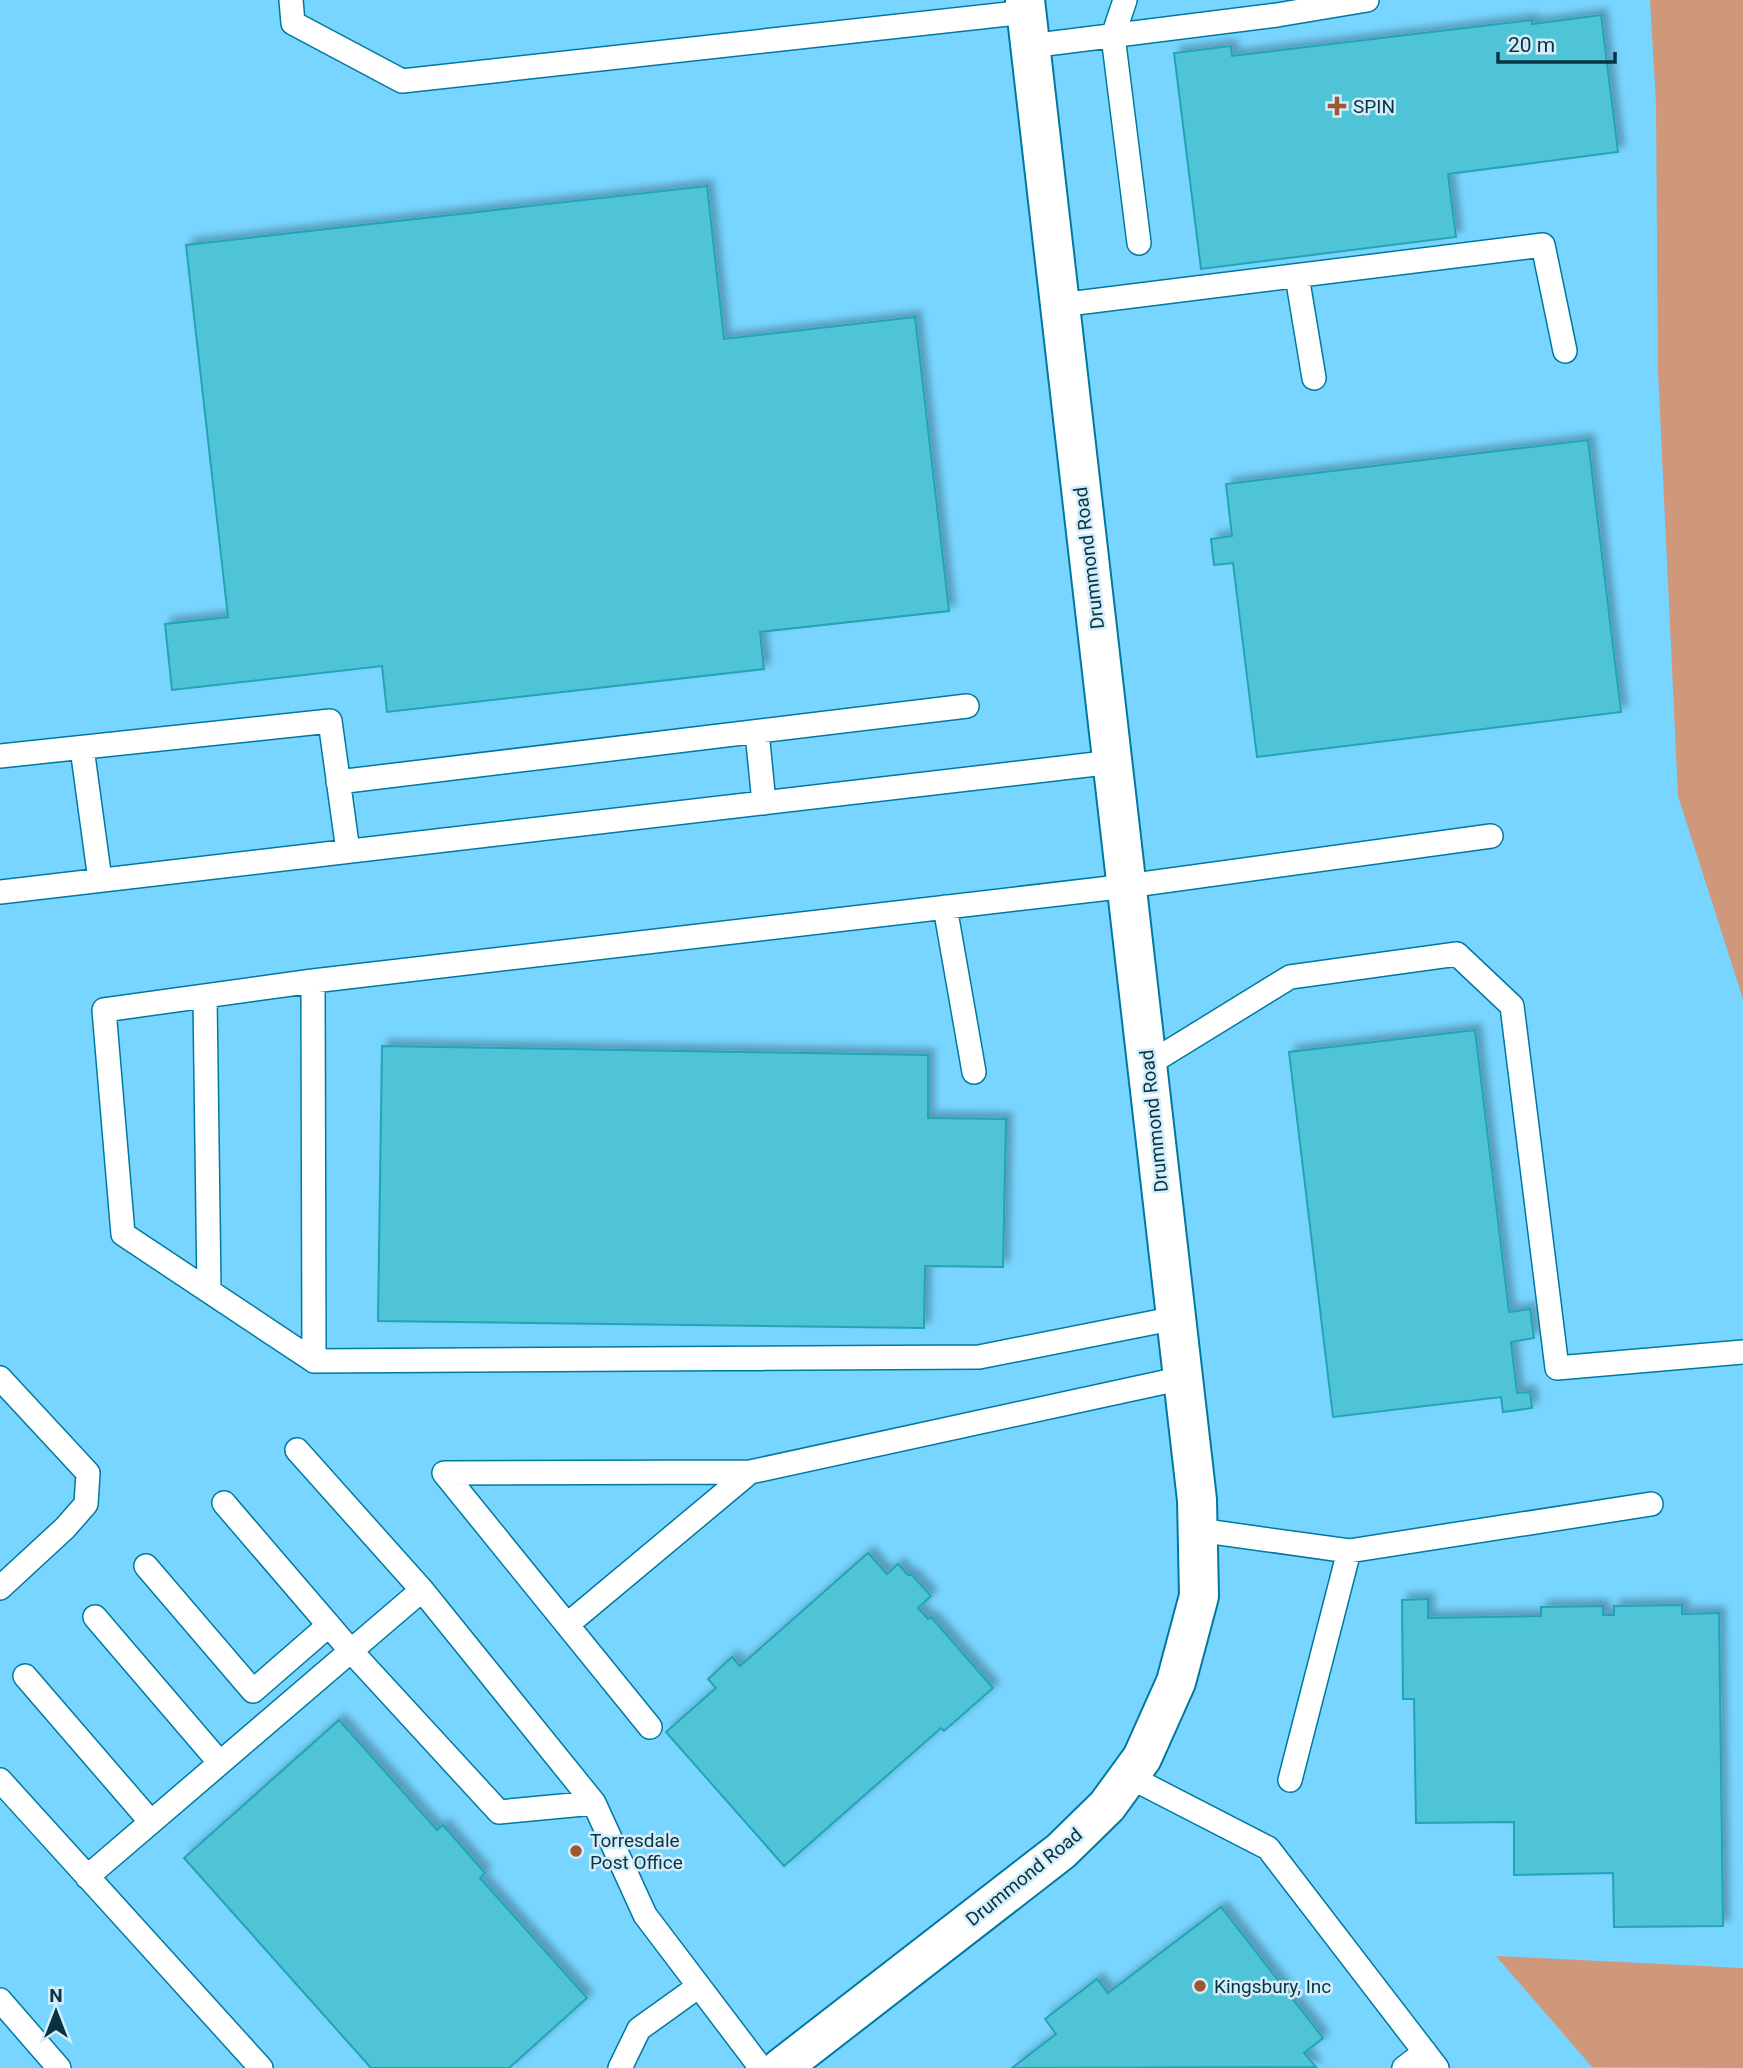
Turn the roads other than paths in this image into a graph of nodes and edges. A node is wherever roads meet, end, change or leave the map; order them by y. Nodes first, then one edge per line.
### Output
1 (291, 0) edge
2 (1125, 0) edge
3 (1367, 0) edge
4 (1027, 19) edge
5 (1113, 36) junction
6 (1139, 243) dead end
7 (1297, 276) junction
8 (1060, 305) junction
9 (1565, 351) dead end
10 (1314, 378) dead end
11 (967, 706) dead end
12 (757, 732) junction
13 (82, 748) junction
14 (0, 756) edge
15 (1113, 762) junction
16 (338, 782) junction
17 (764, 803) junction
18 (1491, 836) dead end
19 (348, 851) junction
20 (100, 880) junction
21 (1127, 886) junction
22 (0, 892) edge
23 (945, 907) junction
24 (313, 981) junction
25 (205, 996) junction
26 (1147, 1065) junction
27 (974, 1072) dead end
28 (209, 1291) junction
29 (1176, 1318) junction
30 (1743, 1352) edge
31 (314, 1361) junction
32 (0, 1378) edge
33 (1183, 1378) junction
34 (297, 1450) dead end
35 (750, 1472) junction
36 (224, 1503) dead end
37 (1651, 1504) dead end
38 (1198, 1530) junction
39 (1349, 1551) junction
40 (146, 1566) dead end
41 (0, 1588) edge
42 (422, 1590) junction
43 (96, 1617) dead end
44 (329, 1625) junction
45 (568, 1625) junction
46 (351, 1651) junction
47 (25, 1676) dead end
48 (650, 1727) dead end
49 (220, 1763) junction
50 (1128, 1776) junction
51 (0, 1780) edge
52 (1290, 1780) dead end
53 (594, 1803) junction
54 (151, 1822) junction
55 (88, 1877) junction
56 (699, 1986) junction
57 (0, 2000) edge
58 (1431, 2060) edge
59 (59, 2068) edge
60 (261, 2068) edge
61 (620, 2068) edge
62 (761, 2068) edge
63 (781, 2068) edge
64 (1404, 2068) edge

1 - 4 lane
2 - 5 lane
3 - 5 lane
4 - 5 lane
4 - 8 street, Drummond Road
5 - 6 lane
7 - 8 lane
7 - 9 lane
7 - 10 lane
8 - 15 street, Drummond Road
11 - 12 lane
12 - 16 lane
12 - 17 lane
13 - 14 lane
13 - 16 lane
13 - 20 lane
15 - 17 lane
15 - 21 street, Drummond Road
16 - 19 lane
17 - 19 lane
18 - 21 lane
19 - 20 lane
20 - 22 lane
21 - 23 lane
21 - 26 street, Drummond Road
23 - 24 lane
23 - 27 lane
24 - 25 lane
24 - 31 lane
25 - 28 lane
25 - 28 lane
26 - 29 street, Drummond Road
26 - 30 lane
28 - 31 lane
29 - 31 lane
29 - 33 street, Drummond Road
32 - 41 lane
33 - 35 lane
33 - 38 street, Drummond Road
34 - 42 lane
35 - 45 lane
35 - 45 lane
36 - 44 lane
37 - 39 lane
38 - 39 lane
38 - 50 street, Drummond Road
39 - 52 lane
40 - 44 lane
42 - 46 lane
42 - 53 lane
43 - 49 lane
44 - 46 lane
45 - 48 lane
46 - 49 lane
46 - 53 lane
47 - 54 lane
49 - 54 lane
50 - 58 lane
50 - 63 street, Drummond Road
51 - 55 lane
53 - 56 lane
54 - 55 lane
55 - 60 lane
56 - 61 lane
56 - 62 lane
57 - 59 lane
58 - 64 lane

